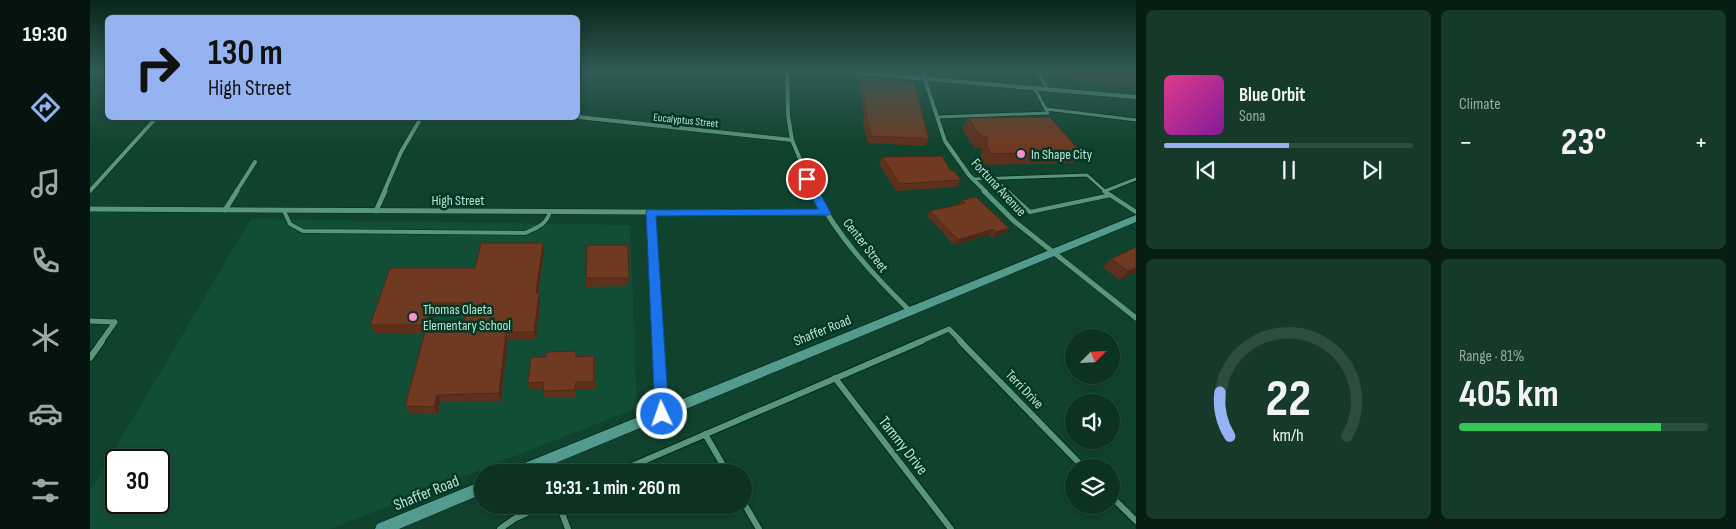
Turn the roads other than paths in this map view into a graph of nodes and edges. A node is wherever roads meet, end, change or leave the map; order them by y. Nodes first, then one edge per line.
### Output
1 (789, 96) edge
2 (930, 96) edge
3 (1038, 96) edge
4 (1119, 96) edge
5 (1136, 97) edge
6 (1046, 109) junction
7 (580, 117) edge
8 (937, 117) junction
9 (154, 120) edge
10 (420, 120) edge
11 (1136, 120) edge
12 (792, 140) junction
13 (255, 162) dead end
14 (994, 178) junction
15 (972, 179) junction
16 (1136, 179) edge
17 (90, 191) edge
18 (1104, 191) junction
19 (1111, 195) junction
20 (90, 209) edge
21 (225, 210) junction
22 (284, 211) junction
23 (376, 211) junction
24 (550, 212) junction
25 (651, 212) junction
26 (1136, 212) edge
27 (826, 213) junction
28 (1136, 218) edge
29 (1053, 252) junction
30 (910, 311) junction
31 (1136, 318) edge
32 (90, 322) edge
33 (90, 358) edge
34 (835, 378) junction
35 (662, 414) junction
36 (706, 434) junction
37 (1075, 459) edge
38 (540, 464) edge
39 (637, 464) edge
40 (723, 464) edge
41 (474, 491) edge
42 (1120, 505) edge
43 (525, 514) edge
44 (562, 514) edge
45 (750, 514) edge
46 (1136, 521) edge
47 (382, 529) edge
48 (500, 529) edge
49 (568, 529) edge
50 (759, 529) edge
51 (951, 529) edge

1 - 12 street, Center Street
2 - 8 street, Fortuna Avenue
3 - 6 lane
4 - 5 street
6 - 8 lane
6 - 11 lane
7 - 12 street, Eucalyptus Street
8 - 15 street, Fortuna Avenue
9 - 17 street
10 - 23 street
12 - 27 street, Center Street
13 - 21 street
14 - 15 lane
14 - 18 lane
14 - 19 lane
15 - 29 street, Fortuna Avenue
16 - 18 lane
18 - 19 lane
19 - 26 lane
20 - 21 street, High Street
21 - 22 street, High Street
22 - 23 street, High Street
22 - 24 lane
23 - 24 street, High Street
24 - 25 street, High Street
25 - 27 street, High Street
25 - 35 street
27 - 30 street, Center Street
28 - 29 main road, Shaffer Road
29 - 30 main road, Shaffer Road
29 - 31 street, Fortuna Avenue
30 - 35 main road, Shaffer Road
32 - 33 street
34 - 36 street
34 - 37 street, Terri Drive
34 - 51 street, Tammy Drive
35 - 38 main road, Shaffer Road
36 - 39 street
36 - 40 street
41 - 47 main road, Shaffer Road
42 - 46 street
43 - 48 street
44 - 49 street
45 - 50 street

